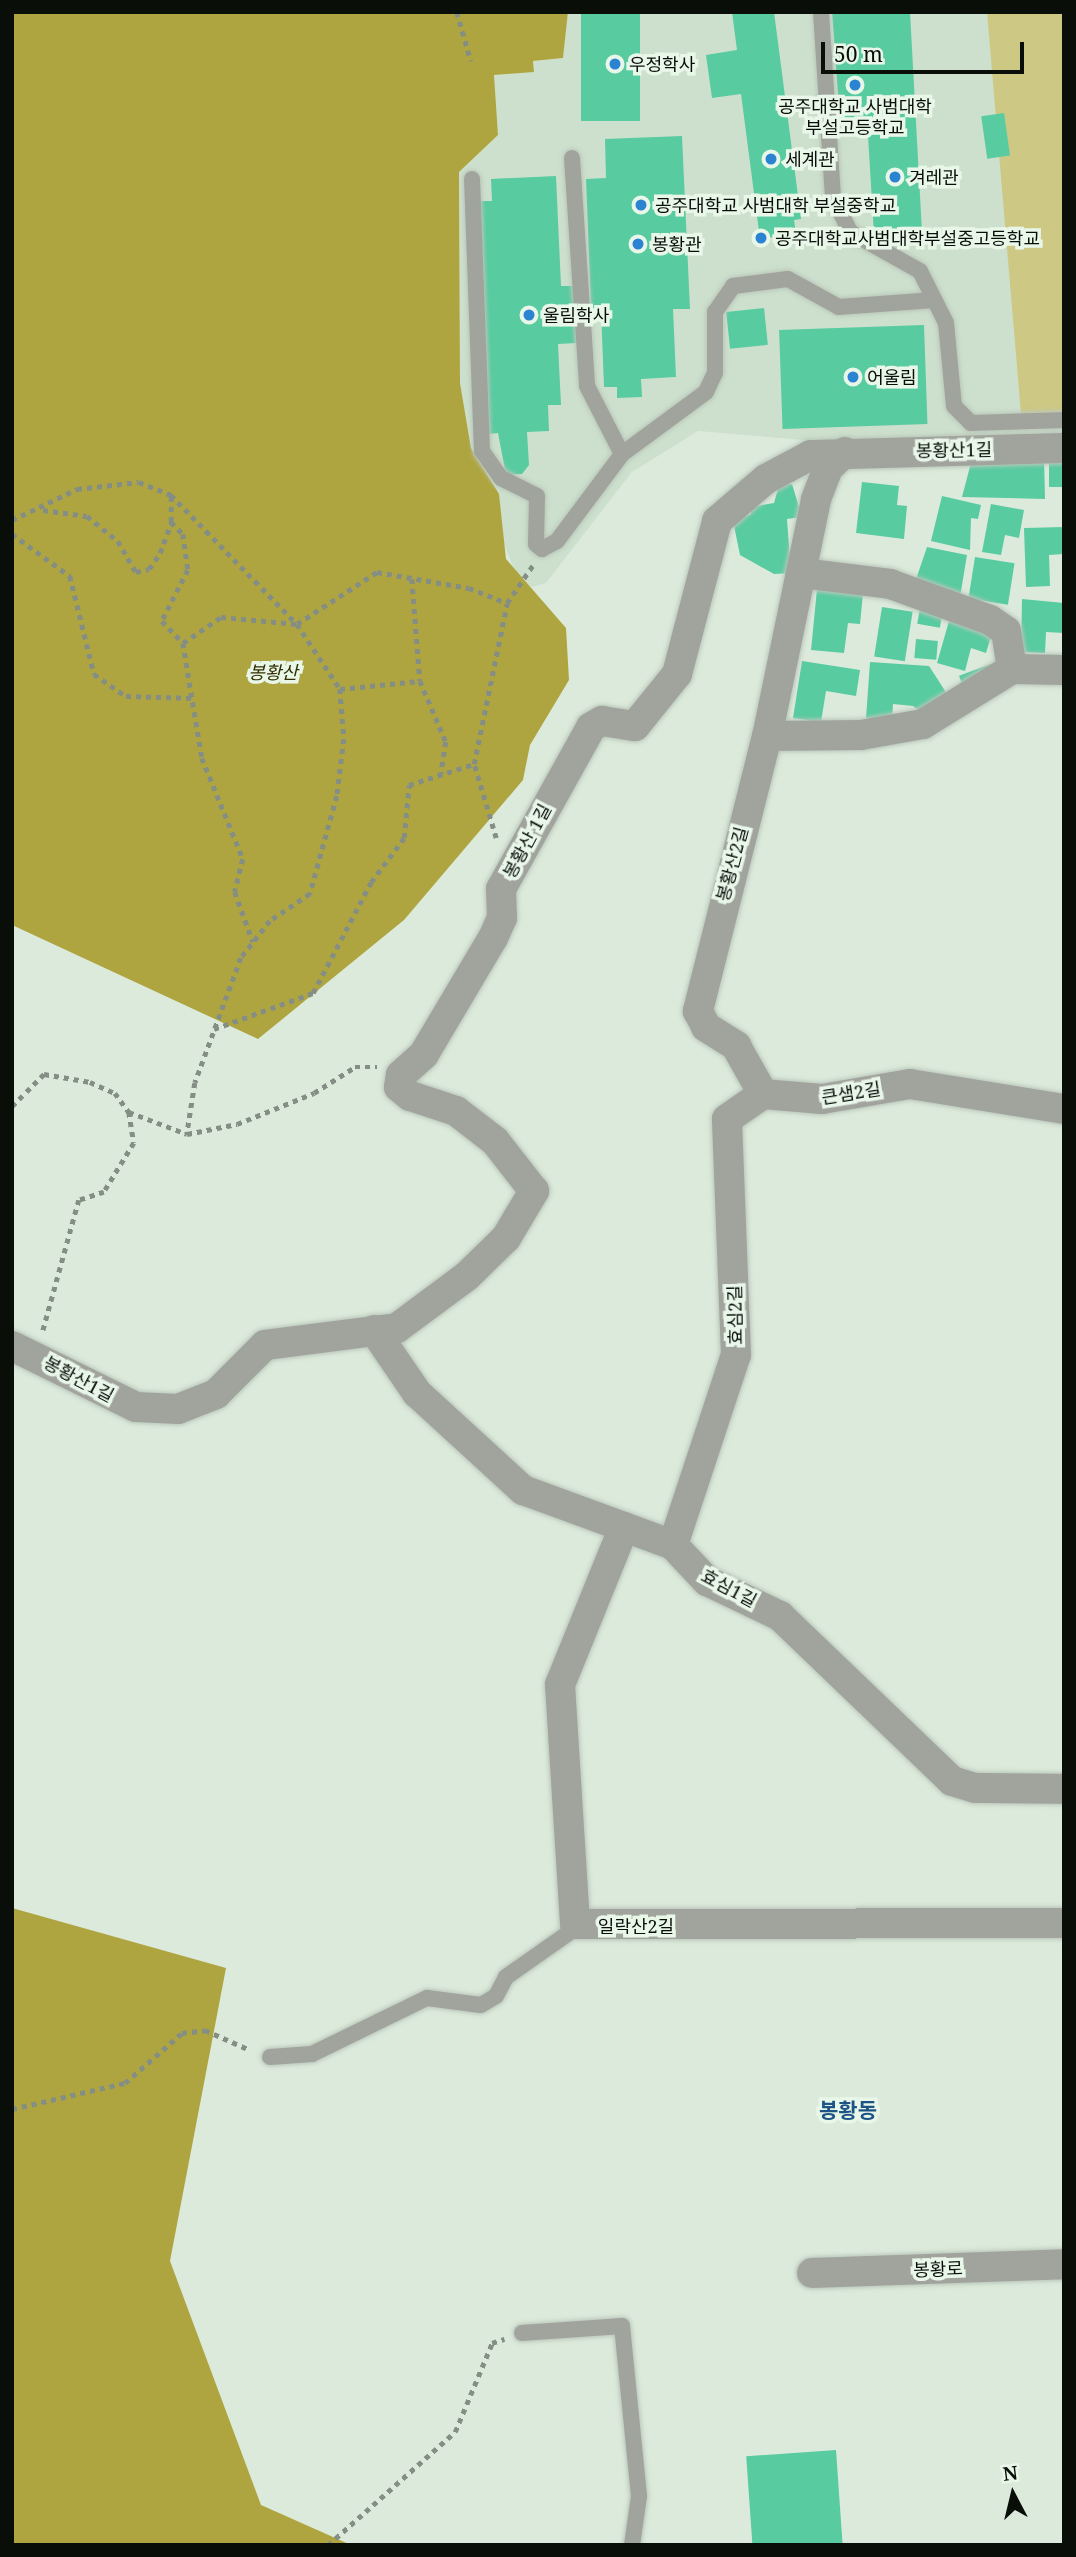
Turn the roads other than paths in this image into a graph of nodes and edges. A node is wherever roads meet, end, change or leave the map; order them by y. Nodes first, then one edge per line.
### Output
1 (821, 12) edge
2 (572, 158) dead end
3 (472, 179) dead end
4 (934, 300) junction
5 (1064, 420) edge
6 (1064, 448) edge
7 (845, 452) junction
8 (622, 454) junction
9 (801, 573) junction
10 (1012, 669) junction
11 (1064, 670) edge
12 (767, 736) junction
13 (763, 1094) junction
14 (1064, 1109) edge
15 (374, 1330) junction
16 (23, 1351) edge
17 (624, 1527) junction
18 (673, 1545) junction
19 (1064, 1789) edge
20 (1064, 1923) edge
21 (580, 1925) junction
22 (271, 2057) road end
23 (1064, 2264) edge
24 (812, 2273) dead end
25 (522, 2333) road end
26 (632, 2545) edge

1 - 4 lane
2 - 8 lane
3 - 8 lane
4 - 5 lane
4 - 8 lane
6 - 7 street, 봉황산1길
7 - 9 street, 봉황산2길
7 - 15 street, 봉황산 1길
9 - 10 street
9 - 12 street, 봉황산2길
10 - 11 street
10 - 12 street
12 - 13 street, 봉황산2길
13 - 14 street, 큰샘2길
13 - 18 street, 효심2길
15 - 16 street, 봉황산1길
15 - 17 street, 효심1길
17 - 18 street, 효심1길
17 - 21 street, 일락산2길
18 - 19 street, 효심1길
20 - 21 street, 일락산2길
21 - 22 lane
23 - 24 street, 봉황로
25 - 26 lane

